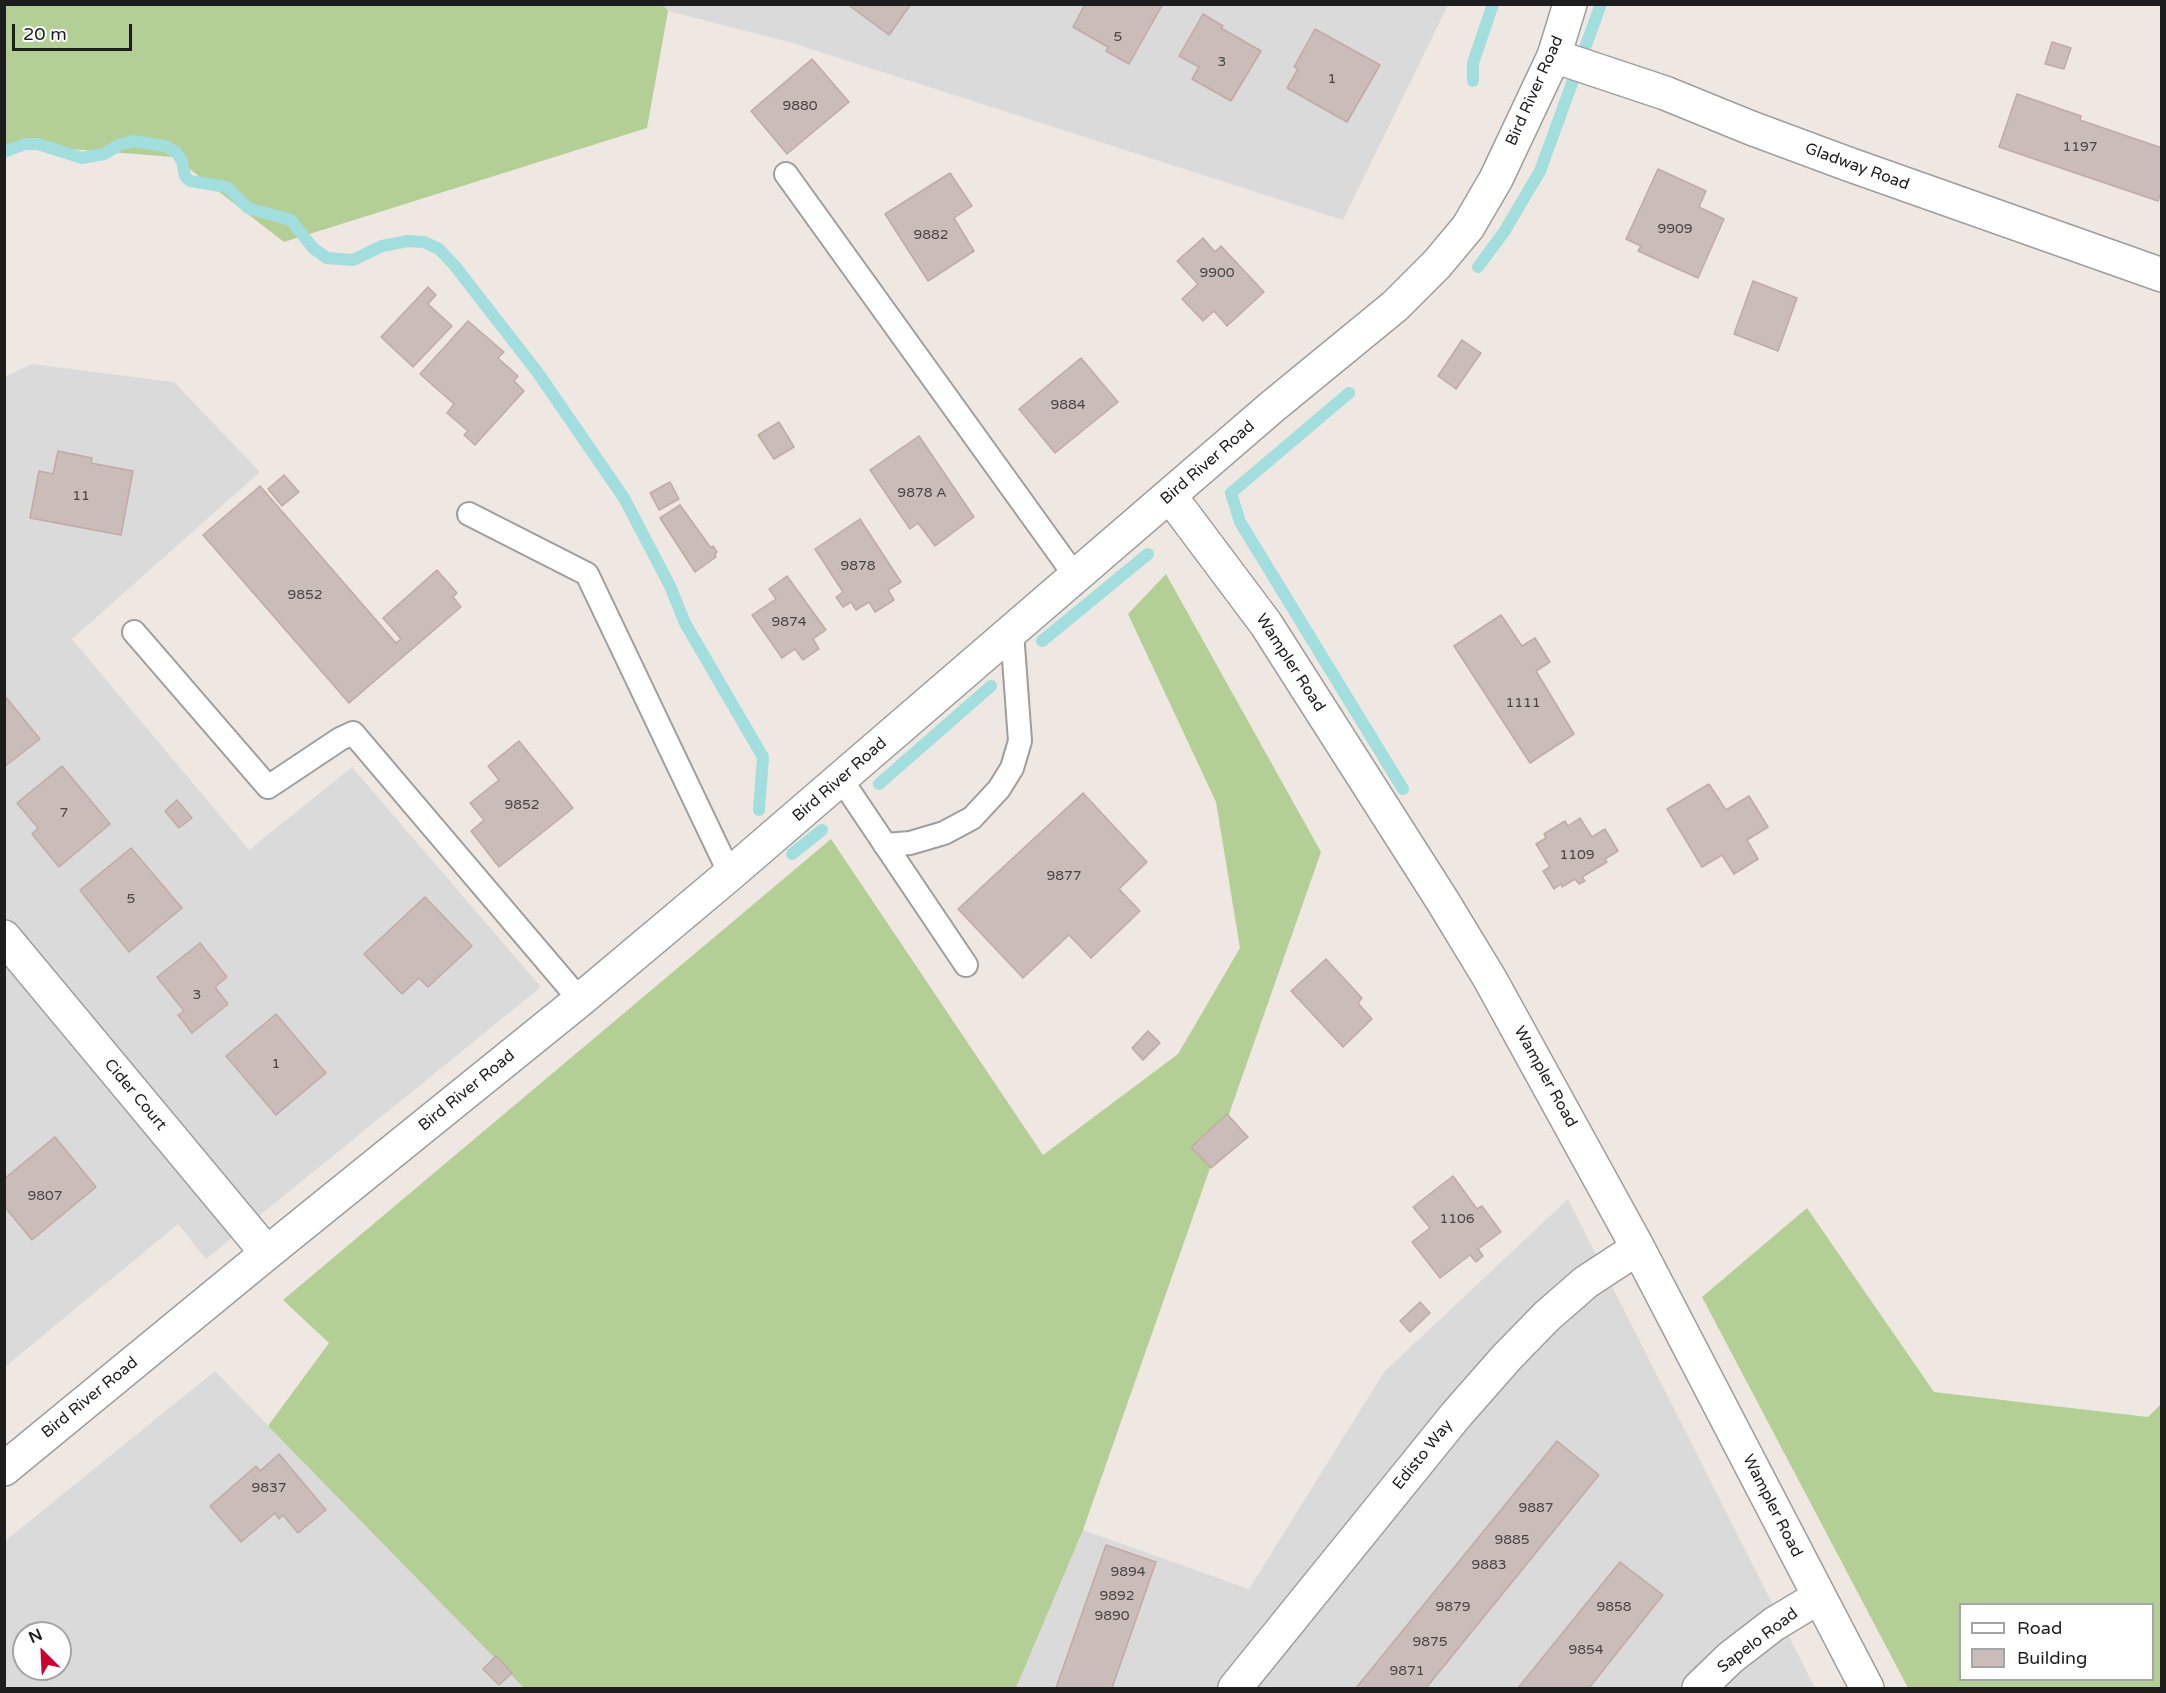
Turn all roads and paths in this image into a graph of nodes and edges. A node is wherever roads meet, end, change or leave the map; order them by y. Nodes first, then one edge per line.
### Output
1 (1570, 4) edge
2 (1554, 56) junction
3 (786, 174) dead end
4 (2162, 275) edge
5 (1170, 496) junction
6 (469, 514) dead end
7 (1076, 577) junction
8 (134, 632) dead end
9 (1012, 632) junction
10 (841, 779) junction
11 (885, 845) junction
12 (730, 874) junction
13 (11, 956) edge
14 (966, 965) dead end
15 (580, 1000) junction
16 (1638, 1248) junction
17 (267, 1253) junction
18 (4, 1469) edge
19 (1819, 1597) junction
20 (1235, 1689) edge
21 (1699, 1689) edge
22 (1867, 1689) edge

1 - 2 street, Bird River Road
2 - 4 street, Gladway Road
2 - 5 street, Bird River Road
3 - 7 lane
5 - 7 street, Bird River Road
5 - 16 street, Wampler Road
6 - 12 lane
7 - 9 street, Bird River Road
8 - 15 lane
9 - 10 street, Bird River Road
9 - 11 lane
10 - 11 lane
10 - 12 street, Bird River Road
11 - 14 lane
12 - 15 street, Bird River Road
13 - 17 street, Cider Court
15 - 17 street, Bird River Road
16 - 19 street, Wampler Road
16 - 20 street, Edisto Way
17 - 18 street, Bird River Road
19 - 21 street, Sapelo Road
19 - 22 street, Wampler Road

